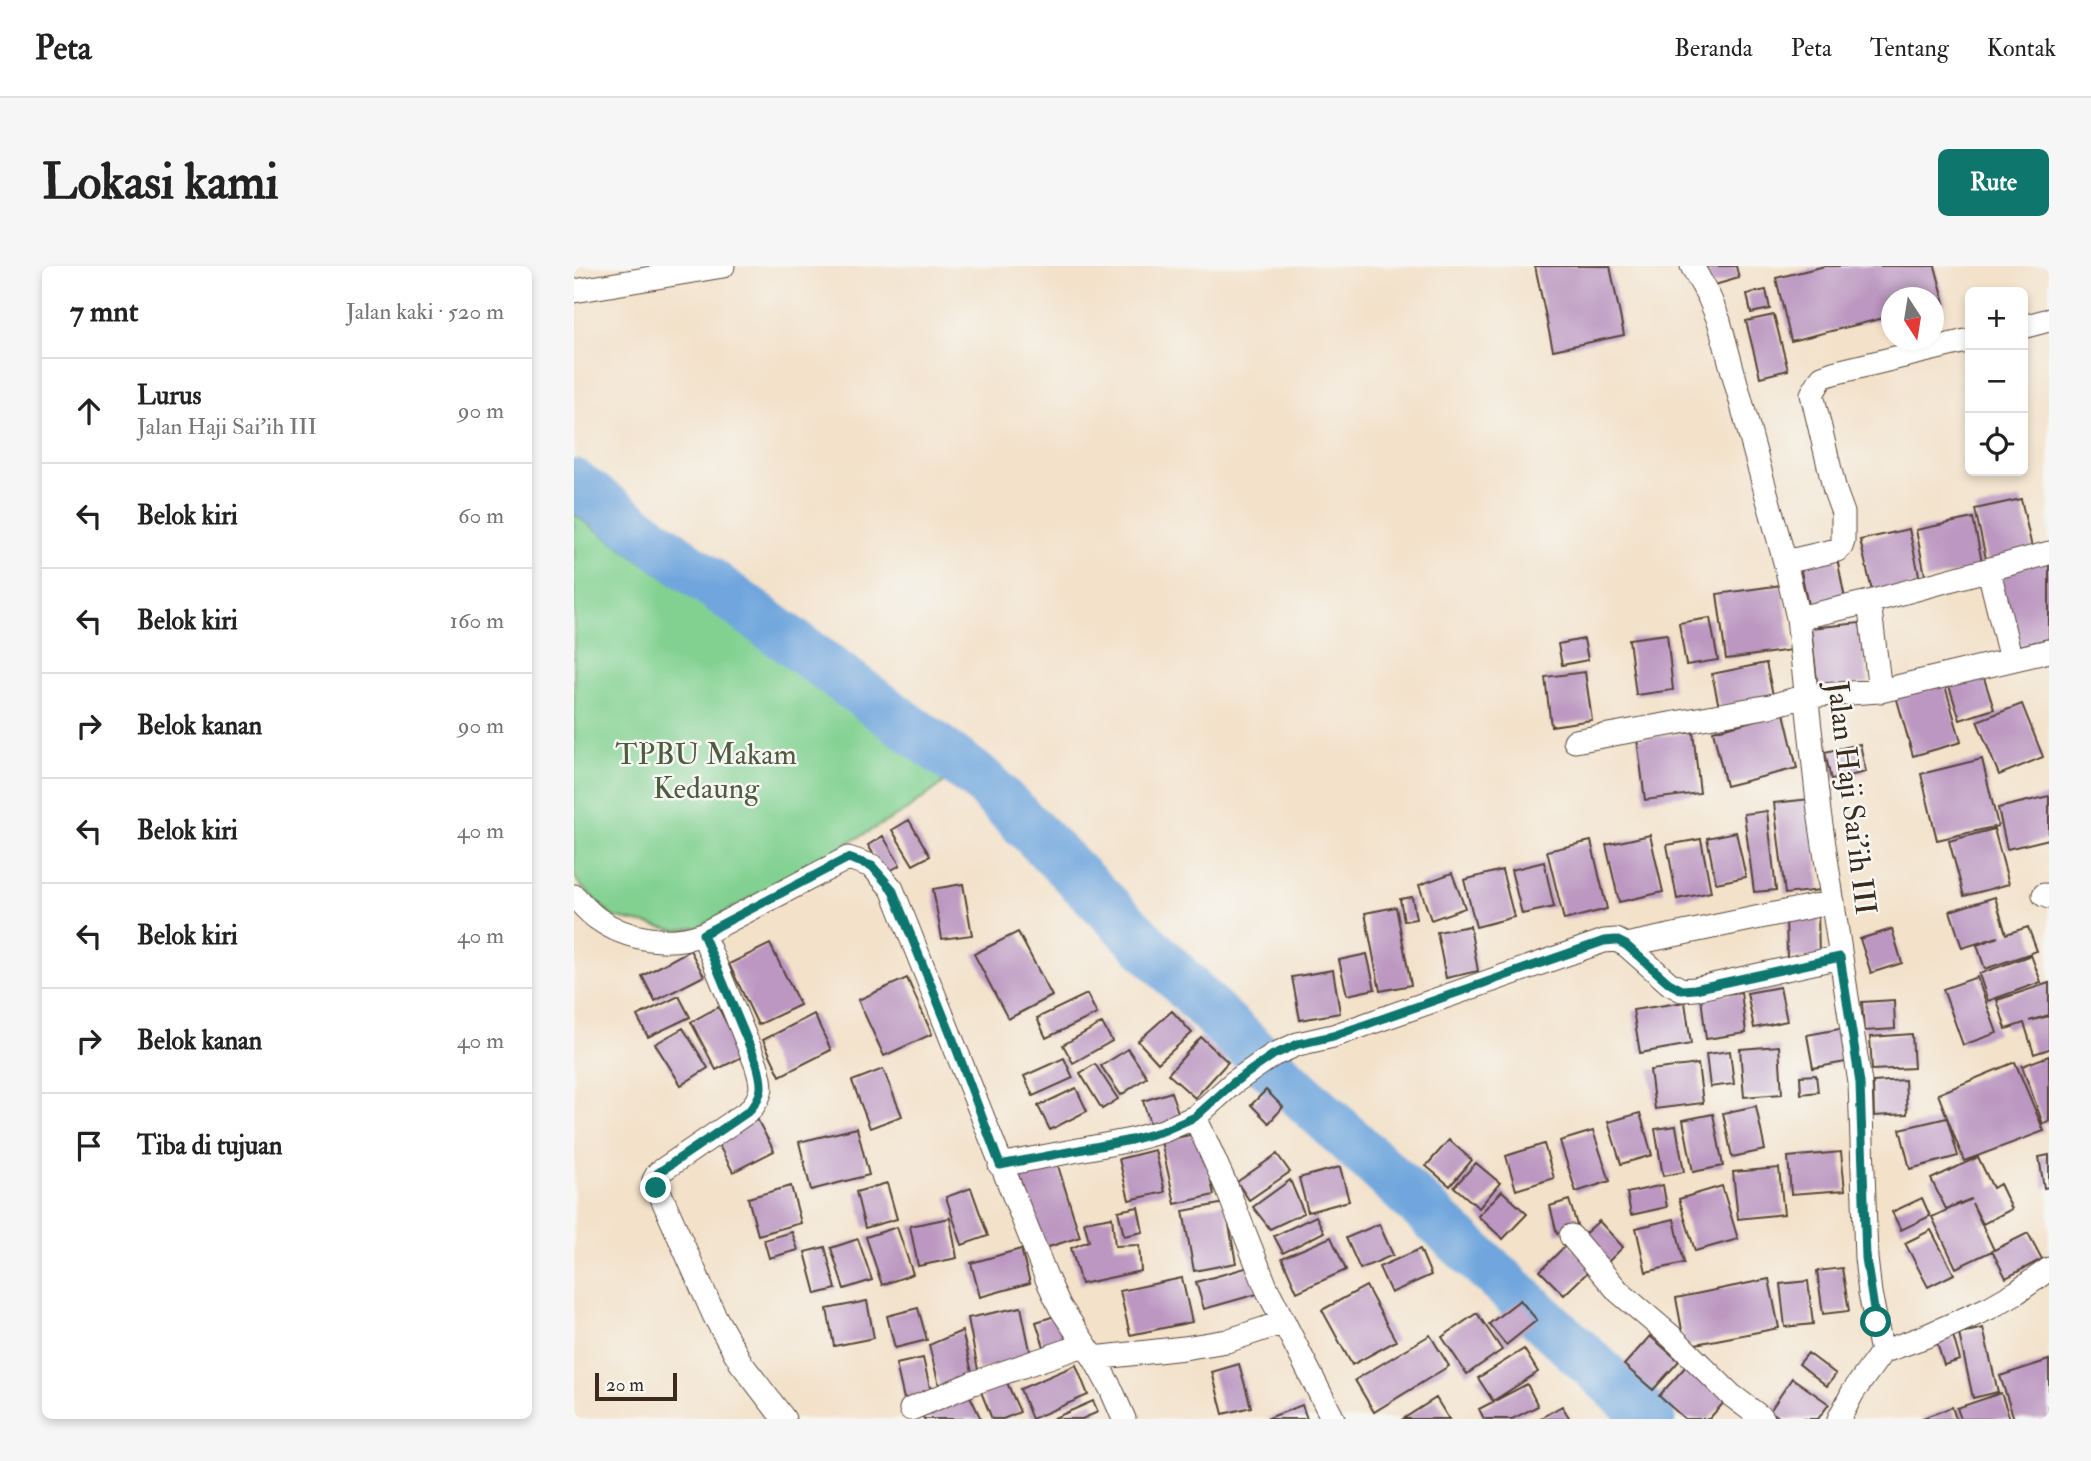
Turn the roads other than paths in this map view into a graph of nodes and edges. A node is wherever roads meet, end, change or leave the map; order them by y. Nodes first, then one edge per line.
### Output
1 (723, 266) edge
2 (1692, 266) edge
3 (574, 291) edge
4 (2049, 320) edge
5 (2028, 326) edge
6 (1965, 341) edge
7 (2049, 553) edge
8 (1785, 562) junction
9 (1989, 571) junction
10 (1869, 603) junction
11 (1798, 618) junction
12 (2049, 651) edge
13 (2011, 660) junction
14 (1880, 691) junction
15 (1807, 696) junction
16 (1576, 741) dead end
17 (574, 896) edge
18 (1832, 902) junction
19 (703, 934) junction
20 (1626, 945) junction
21 (1840, 957) junction
22 (1195, 1117) junction
23 (1000, 1165) junction
24 (1571, 1236) dead end
25 (2049, 1269) edge
26 (1284, 1322) junction
27 (1089, 1351) junction
28 (1882, 1352) junction
29 (911, 1409) dead end
30 (783, 1419) edge
31 (1124, 1419) edge
32 (1333, 1419) edge
33 (1763, 1419) edge
34 (1839, 1419) edge

1 - 3 street
2 - 8 street, Jalan Haji Sai'ih III
4 - 5 street
6 - 8 street
7 - 9 street
8 - 11 street, Jalan Haji Sai'ih III
9 - 10 street
9 - 13 street
10 - 11 street
10 - 14 street
11 - 15 street, Jalan Haji Sai'ih III
12 - 13 street
13 - 14 street
14 - 15 street
15 - 16 street
15 - 18 street, Jalan Haji Sai'ih III
17 - 19 street
18 - 20 street
18 - 21 street, Jalan Haji Sai'ih III
19 - 23 street
19 - 30 street
20 - 21 street
20 - 22 street
21 - 28 street, Jalan Haji Sai'ih III
22 - 23 street
22 - 26 street
23 - 27 street
24 - 33 street
25 - 28 street
26 - 27 street
26 - 32 street
27 - 29 street
27 - 31 street
28 - 34 street

